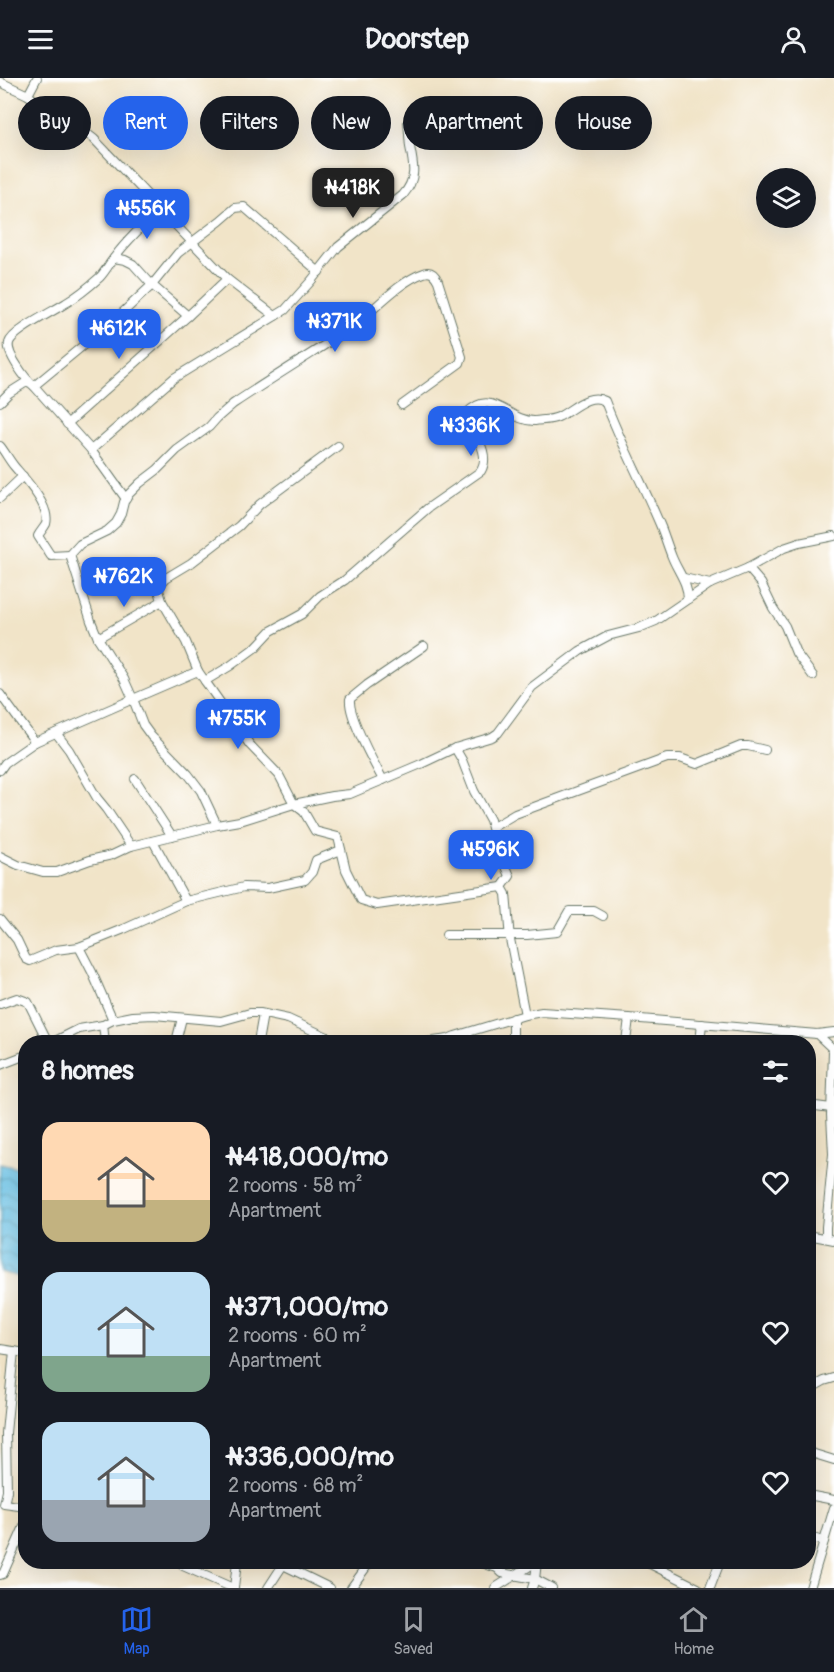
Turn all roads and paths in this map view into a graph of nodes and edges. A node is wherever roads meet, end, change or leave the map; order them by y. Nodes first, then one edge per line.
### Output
1 (37, 78) edge
2 (0, 82) edge
3 (28, 95) junction
4 (411, 150) edge
5 (158, 207) junction
6 (193, 243) junction
7 (114, 258) junction
8 (318, 272) junction
9 (227, 279) junction
10 (152, 285) junction
11 (188, 316) junction
12 (275, 316) junction
13 (31, 384) junction
14 (0, 402) edge
15 (402, 405) dead end
16 (67, 424) junction
17 (0, 446) edge
18 (338, 446) dead end
19 (91, 450) junction
20 (23, 476) junction
21 (0, 498) edge
22 (126, 499) junction
23 (834, 536) edge
24 (70, 555) junction
25 (748, 568) junction
26 (684, 578) junction
27 (711, 585) junction
28 (688, 599) junction
29 (162, 601) junction
30 (98, 638) junction
31 (424, 646) dead end
32 (198, 672) junction
33 (813, 676) dead end
34 (205, 681) junction
35 (0, 694) edge
36 (133, 699) junction
37 (56, 733) junction
38 (35, 742) junction
39 (454, 748) junction
40 (765, 750) dead end
41 (0, 755) edge
42 (3, 767) edge
43 (135, 779) dead end
44 (383, 780) junction
45 (294, 804) junction
46 (217, 825) junction
47 (493, 827) junction
48 (172, 836) junction
49 (153, 841) junction
50 (131, 846) junction
51 (342, 850) junction
52 (0, 856) edge
53 (502, 887) junction
54 (186, 902) junction
55 (603, 916) dead end
56 (0, 919) edge
57 (510, 934) junction
58 (446, 935) dead end
59 (79, 947) junction
60 (0, 1004) edge
61 (263, 1014) junction
62 (525, 1015) junction
63 (182, 1018) junction
64 (513, 1018) junction
65 (629, 1018) junction
66 (113, 1020) junction
67 (702, 1024) junction
68 (104, 1025) junction
69 (834, 1032) edge
70 (817, 1034) junction
71 (44, 1035) edge
72 (67, 1035) edge
73 (105, 1035) edge
74 (178, 1035) edge
75 (259, 1035) edge
76 (319, 1035) edge
77 (458, 1035) edge
78 (513, 1035) edge
79 (627, 1035) edge
80 (701, 1035) edge
81 (833, 1050) edge
82 (18, 1058) edge
83 (0, 1065) edge
84 (816, 1107) edge
85 (831, 1108) junction
86 (830, 1239) edge
87 (0, 1348) edge
88 (14, 1351) junction
89 (18, 1352) edge
90 (834, 1378) edge
91 (816, 1386) edge
92 (816, 1454) edge
93 (834, 1460) edge
94 (816, 1497) edge
95 (834, 1500) edge
96 (18, 1506) edge
97 (834, 1508) edge
98 (832, 1519) edge
99 (816, 1539) edge
100 (18, 1540) edge
101 (824, 1541) junction
102 (816, 1568) edge
103 (190, 1569) edge
104 (236, 1569) edge
105 (280, 1569) edge
106 (291, 1569) edge
107 (365, 1569) edge
108 (498, 1569) edge
109 (525, 1569) edge
110 (536, 1569) edge
111 (660, 1569) edge
112 (717, 1569) edge
113 (816, 1569) edge
114 (0, 1575) edge
115 (516, 1575) junction
116 (536, 1579) junction
117 (233, 1588) edge
118 (268, 1588) edge
119 (330, 1588) edge
120 (351, 1588) edge
121 (495, 1588) edge
122 (532, 1588) edge
123 (552, 1588) edge
124 (698, 1588) edge
125 (710, 1588) edge
126 (810, 1588) edge

1 - 3 street
2 - 3 street
3 - 5 street
4 - 8 street
5 - 6 street
5 - 7 street
6 - 8 street
6 - 9 street
6 - 10 street
7 - 10 street
7 - 13 street
8 - 12 street
9 - 11 street
9 - 12 street
10 - 11 street
10 - 13 street
11 - 16 street
12 - 19 street
13 - 14 street
13 - 16 street
15 - 22 street
16 - 19 street
17 - 20 street
18 - 29 street
19 - 22 street
20 - 21 street
20 - 24 street
22 - 24 street
23 - 25 street
24 - 30 street
25 - 27 street
25 - 33 street
26 - 27 street
26 - 28 street
26 - 34 street
27 - 28 street
28 - 39 street
29 - 30 street
29 - 32 street
30 - 36 street
31 - 44 street
32 - 34 street
32 - 36 street
34 - 45 street
35 - 38 street
36 - 37 street
36 - 46 street
37 - 38 street
37 - 50 street
38 - 42 street
39 - 44 street
39 - 47 street
40 - 47 street
41 - 42 street
43 - 48 street
44 - 45 street
45 - 46 street
45 - 51 street
46 - 48 street
47 - 53 street
48 - 49 street
49 - 50 street
49 - 54 street
50 - 52 street
51 - 53 street
51 - 54 street
53 - 57 street
54 - 59 street
55 - 57 street
56 - 59 street
57 - 58 street
57 - 62 street
59 - 66 street
60 - 71 street
61 - 63 street
61 - 75 street
61 - 76 street
62 - 64 street
62 - 65 street
63 - 66 street
63 - 74 street
64 - 77 street
64 - 78 street
65 - 67 street
65 - 79 street
66 - 68 street
67 - 70 street
67 - 80 street
68 - 72 street
68 - 73 street
69 - 70 street
70 - 81 street
81 - 85 street
82 - 83 street
84 - 85 street
85 - 86 street
87 - 88 street
88 - 89 street
88 - 96 street
90 - 91 street
92 - 93 street
94 - 95 street
97 - 98 street
98 - 101 street
99 - 101 street
100 - 114 street
101 - 102 street
103 - 117 street
104 - 117 street
105 - 118 street
106 - 119 street
107 - 120 street
108 - 115 street
109 - 115 street
110 - 116 street
111 - 124 street
112 - 125 street
113 - 126 street
115 - 116 street
115 - 121 street
116 - 122 street
116 - 123 street

